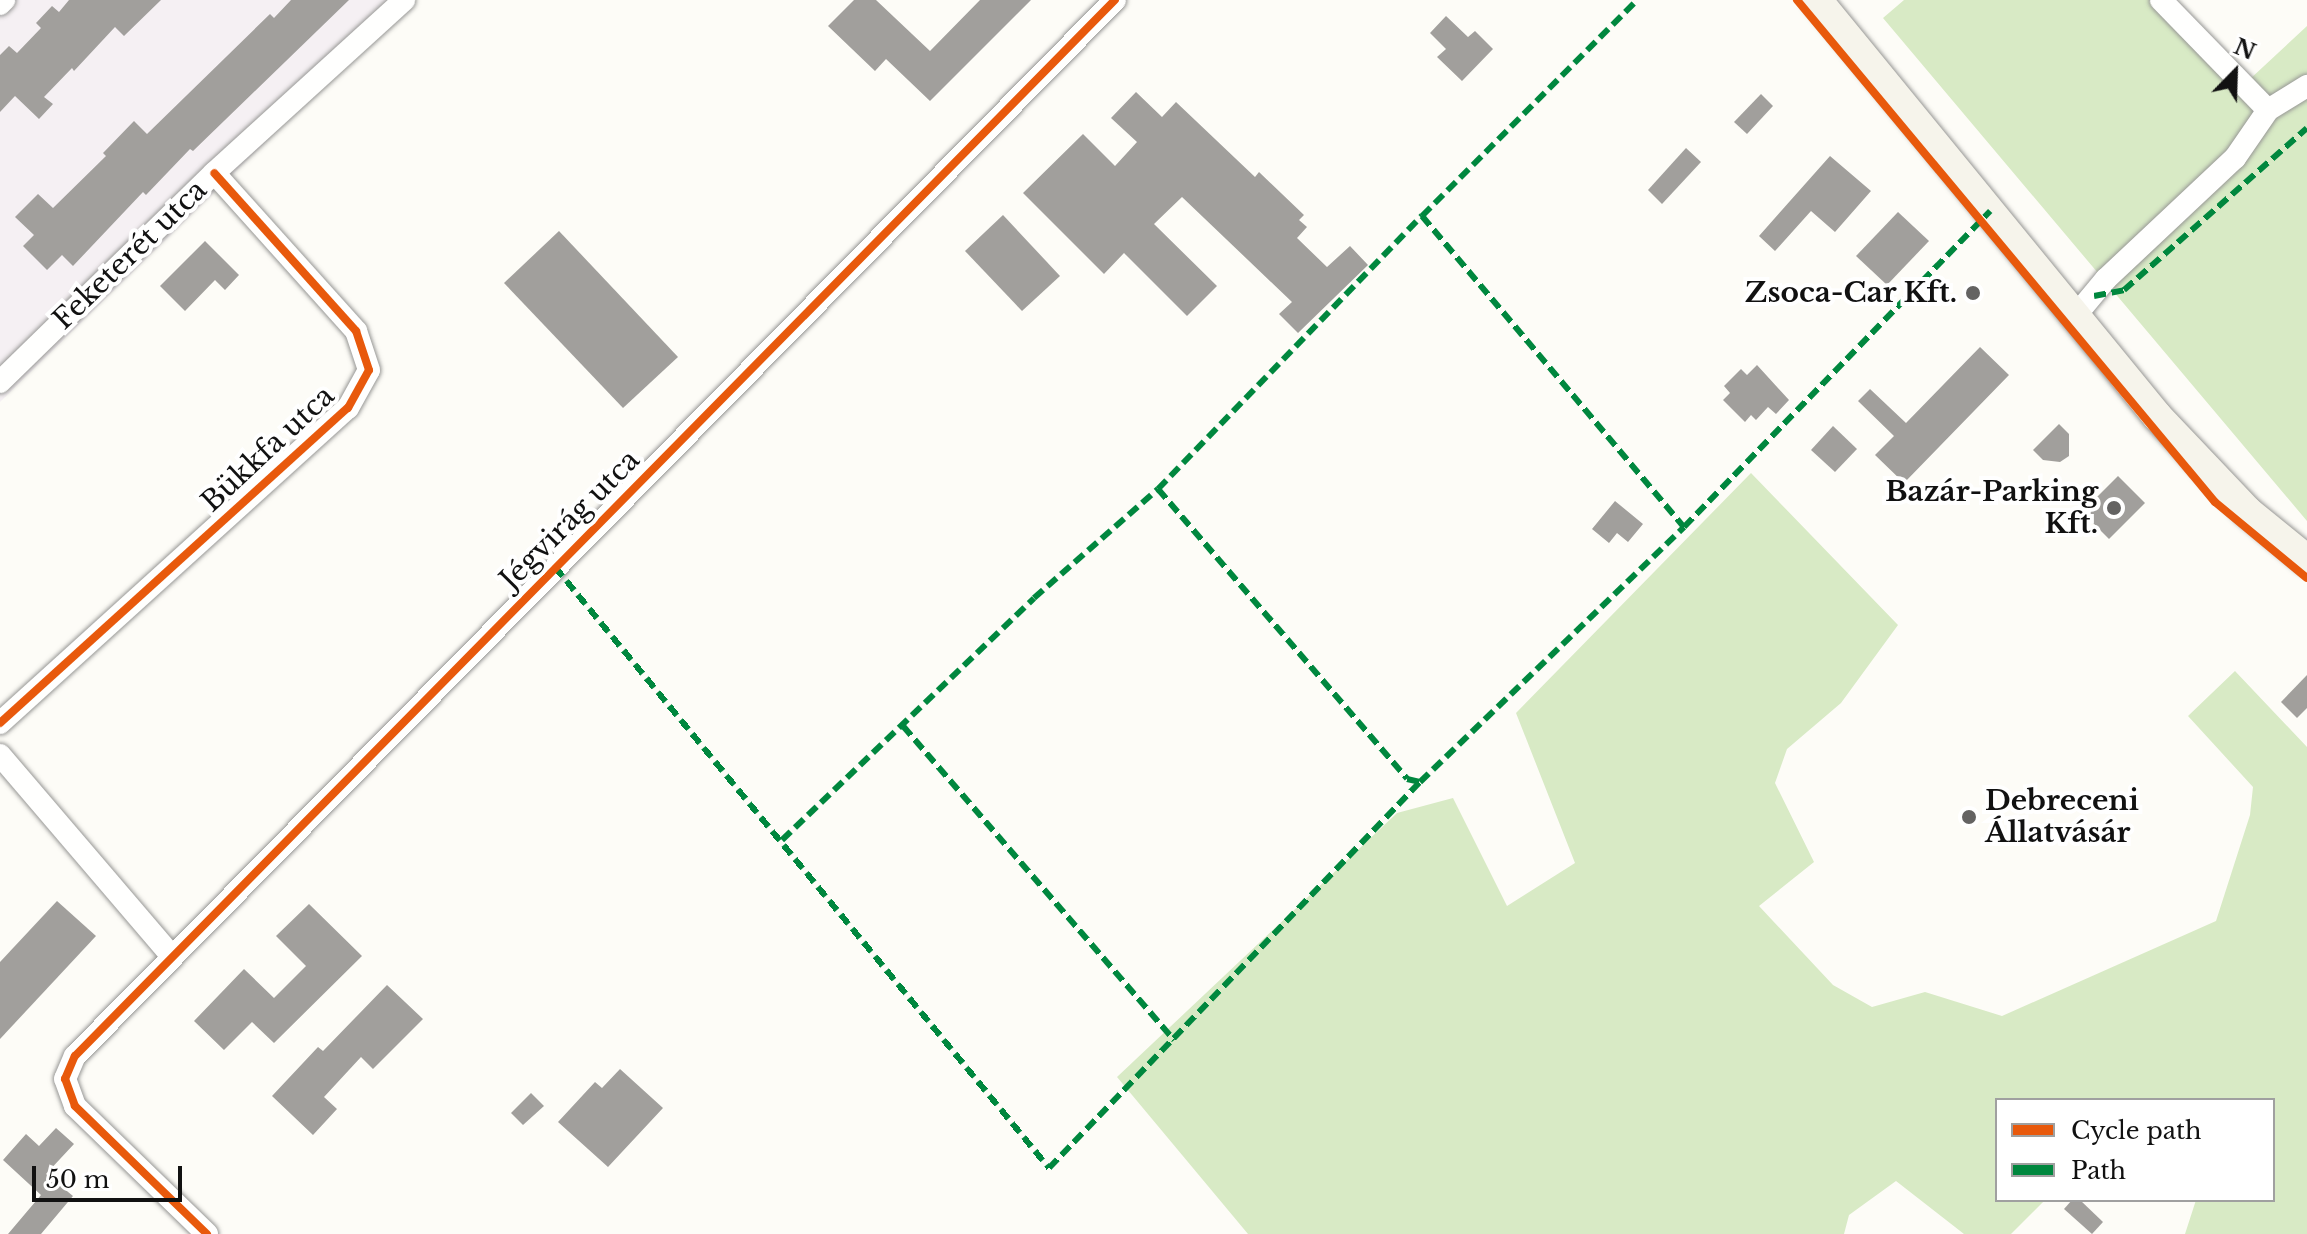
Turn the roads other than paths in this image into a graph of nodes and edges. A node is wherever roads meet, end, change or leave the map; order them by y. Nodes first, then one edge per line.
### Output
1 (404, 0) edge
2 (1115, 0) edge
3 (1817, 0) edge
4 (2161, 0) edge
5 (2307, 86) edge
6 (2268, 110) junction
7 (214, 173) junction
8 (2076, 315) junction
9 (0, 382) edge
10 (2307, 560) edge
11 (0, 723) edge
12 (0, 755) edge
13 (171, 955) junction
14 (207, 1234) edge

1 - 7 street, Feketerét utca
2 - 13 street, Jégvirág utca
3 - 8 main road
4 - 6 street
5 - 6 street
6 - 8 street
7 - 9 street, Feketerét utca
7 - 11 street, Bükkfa utca
8 - 10 main road
12 - 13 street
13 - 14 street, Jégvirág utca

